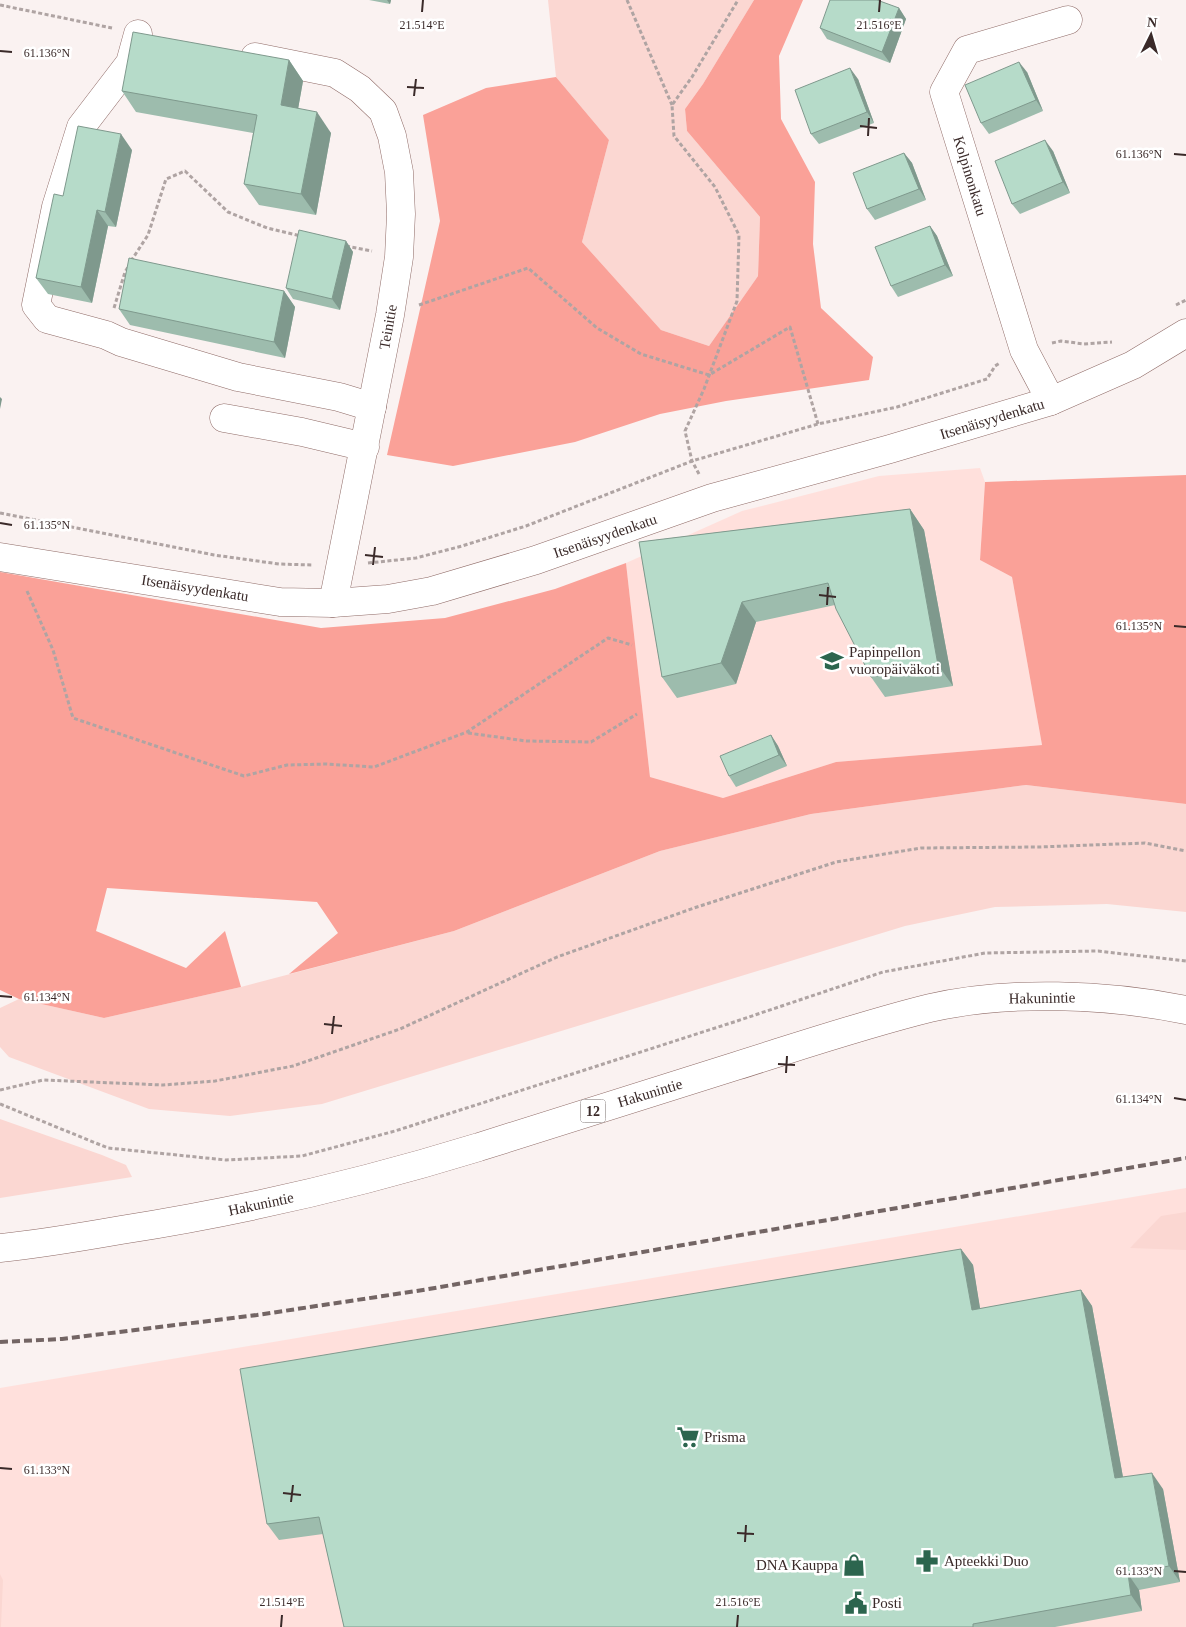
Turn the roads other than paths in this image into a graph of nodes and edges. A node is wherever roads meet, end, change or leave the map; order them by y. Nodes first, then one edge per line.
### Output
1 (1068, 20) dead end
2 (166, 39) edge
3 (232, 52) edge
4 (1186, 333) edge
5 (1051, 401) junction
6 (372, 407) junction
7 (224, 418) dead end
8 (365, 447) junction
9 (0, 557) edge
10 (333, 603) junction
11 (1186, 1010) edge
12 (0, 1248) edge

1 - 5 main road, Kolpinonkatu
2 - 6 main road
3 - 6 main road, Teinitie
4 - 5 main road, Itsenäisyydenkatu
5 - 10 main road, Itsenäisyydenkatu
6 - 8 main road, Teinitie
7 - 8 main road
8 - 10 main road, Teinitie
9 - 10 main road, Itsenäisyydenkatu
11 - 12 main road, Hakunintie / 12

